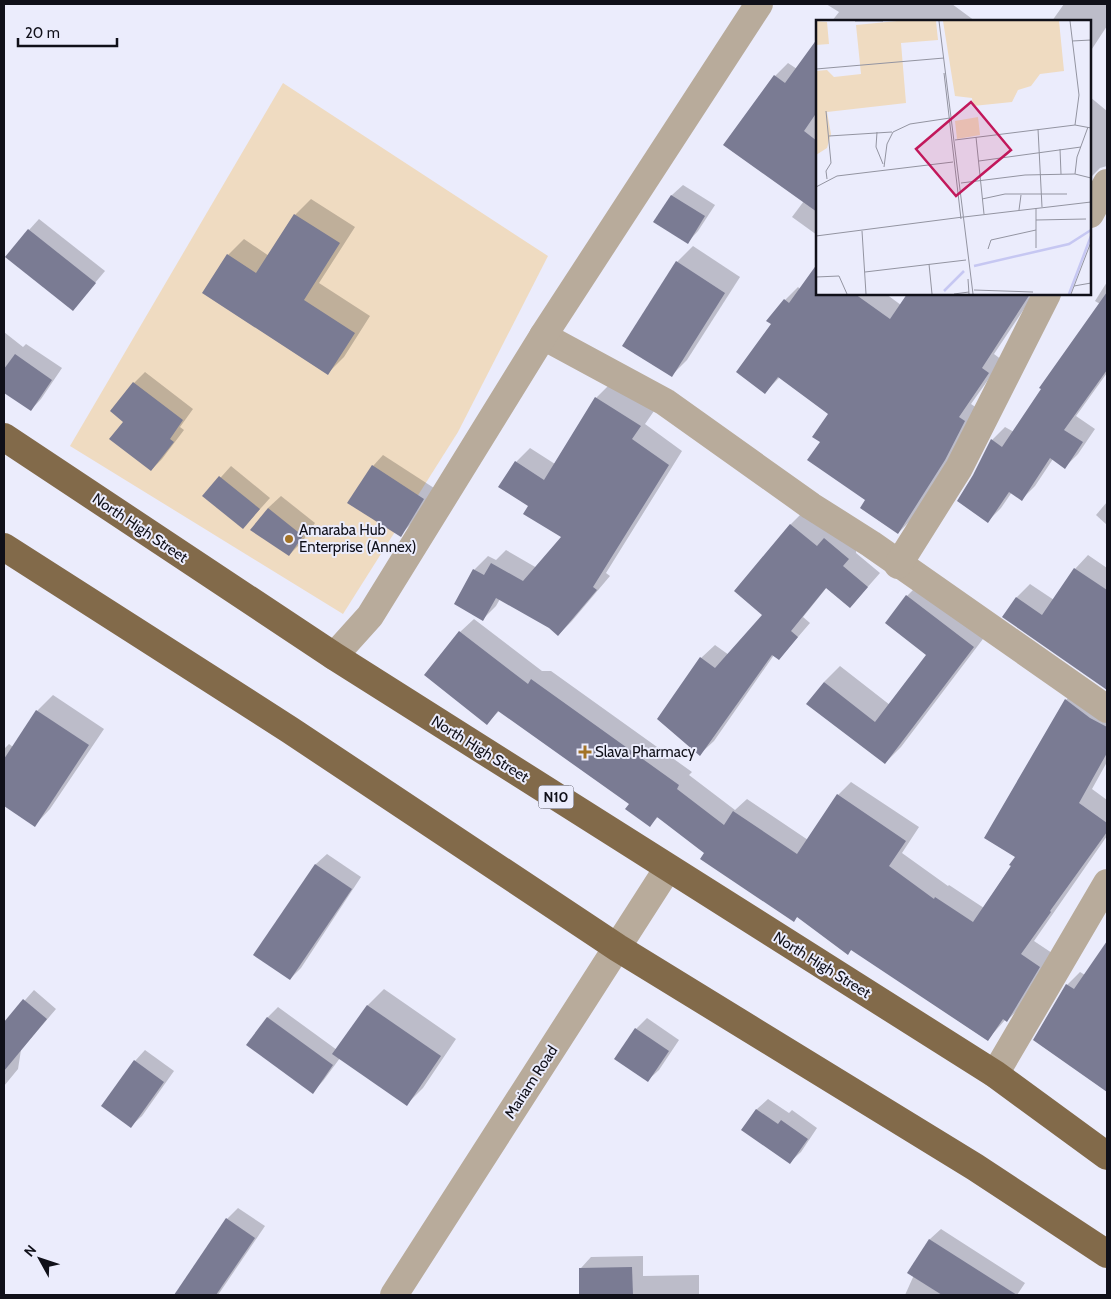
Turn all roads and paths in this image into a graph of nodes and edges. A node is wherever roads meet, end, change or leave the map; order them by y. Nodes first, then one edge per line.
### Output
1 (759, 4) edge
2 (1107, 183) edge
3 (1091, 212) edge
4 (1046, 295) edge
5 (543, 336) junction
6 (4, 437) edge
7 (4, 547) edge
8 (898, 565) junction
9 (334, 656) junction
10 (1107, 709) edge
11 (668, 868) junction
12 (1107, 883) edge
13 (618, 948) junction
14 (994, 1074) junction
15 (1107, 1156) edge
16 (1107, 1254) edge
17 (394, 1295) edge

1 - 5 street
2 - 3 street
4 - 8 street
5 - 8 street
5 - 9 street
6 - 9 highway, North High Street / N10
7 - 13 highway
8 - 10 street
9 - 11 highway, North High Street / N10
11 - 13 street, Mariam Road
11 - 14 highway, North High Street / N10
12 - 14 street
13 - 16 highway
13 - 17 street, Mariam Road
14 - 15 highway, North High Street / N10

